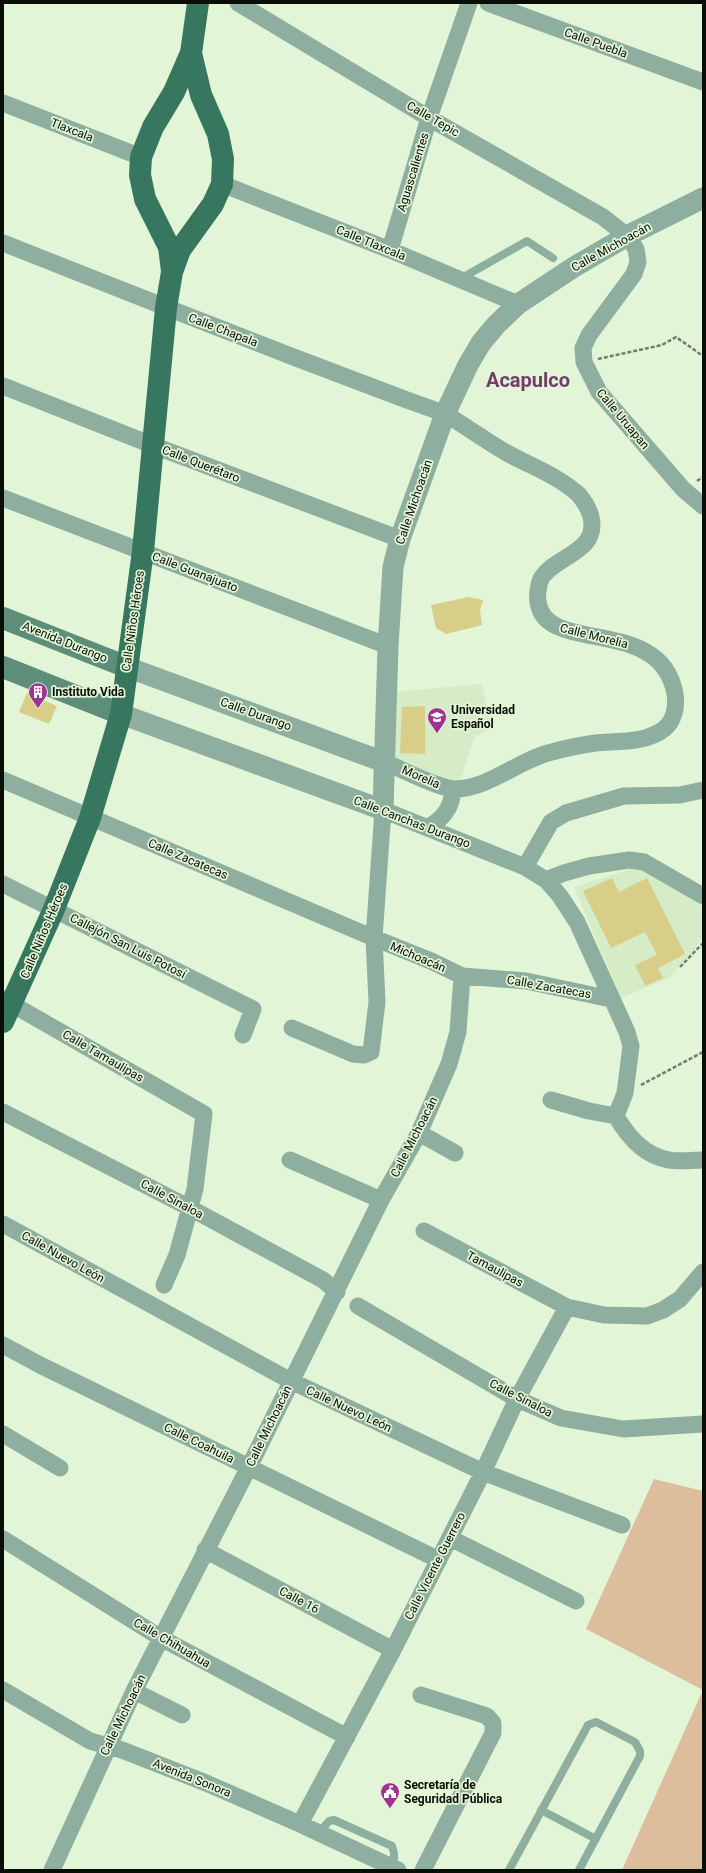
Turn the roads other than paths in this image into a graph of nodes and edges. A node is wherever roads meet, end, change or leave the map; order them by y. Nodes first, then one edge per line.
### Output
1 (198, 3) edge
2 (238, 3) edge
3 (469, 3) edge
4 (488, 3) edge
5 (190, 53) junction
6 (703, 82) edge
7 (174, 92) junction
8 (201, 95) junction
9 (3, 103) edge
10 (429, 118) junction
11 (141, 157) junction
12 (222, 184) junction
13 (698, 204) edge
14 (163, 234) junction
15 (627, 236) junction
16 (188, 237) junction
17 (3, 243) edge
18 (390, 250) junction
19 (553, 258) dead end
20 (172, 272) junction
21 (459, 279) junction
22 (518, 304) junction
23 (166, 308) junction
24 (3, 386) edge
25 (445, 414) junction
26 (152, 445) junction
27 (3, 498) edge
28 (703, 506) edge
29 (400, 539) junction
30 (143, 551) junction
31 (3, 618) edge
32 (388, 646) junction
33 (3, 667) edge
34 (127, 667) junction
35 (121, 714) junction
36 (384, 762) junction
37 (3, 780) edge
38 (456, 789) junction
39 (703, 790) edge
40 (383, 810) junction
41 (90, 818) junction
42 (427, 828) junction
43 (525, 867) junction
44 (546, 880) junction
45 (3, 884) edge
46 (703, 896) edge
47 (54, 909) junction
48 (374, 938) junction
49 (462, 976) junction
50 (611, 999) junction
51 (6, 1008) edge
52 (292, 1028) dead end
53 (243, 1035) dead end
54 (551, 1100) dead end
55 (3, 1112) edge
56 (616, 1116) junction
57 (419, 1133) junction
58 (455, 1153) dead end
59 (290, 1160) dead end
60 (703, 1160) edge
61 (381, 1200) junction
62 (190, 1208) junction
63 (3, 1224) edge
64 (424, 1231) dead end
65 (703, 1272) edge
66 (164, 1285) dead end
67 (337, 1292) junction
68 (358, 1306) dead end
69 (567, 1307) junction
70 (3, 1345) edge
71 (291, 1382) junction
72 (517, 1399) junction
73 (703, 1424) edge
74 (3, 1434) edge
75 (249, 1467) junction
76 (60, 1468) dead end
77 (483, 1472) junction
78 (622, 1525) dead end
79 (450, 1538) junction
80 (3, 1539) edge
81 (205, 1550) junction
82 (439, 1560) junction
83 (576, 1600) dead end
84 (161, 1638) junction
85 (392, 1650) junction
86 (3, 1690) edge
87 (134, 1691) junction
88 (421, 1695) dead end
89 (182, 1715) dead end
90 (347, 1737) junction
91 (107, 1746) junction
92 (541, 1810) junction
93 (300, 1824) junction
94 (596, 1839) junction
95 (389, 1868) edge
96 (52, 1870) edge
97 (423, 1870) edge
98 (509, 1870) edge
99 (579, 1870) edge

1 - 5 main road
2 - 10 street, Calle Tepic
3 - 10 street, Aguascalientes
4 - 6 street, Calle Puebla
5 - 7 main road, Calle Niños Héroes
5 - 8 main road, Calle Niños Héroes
7 - 8 main road
7 - 11 main road, Calle Niños Héroes
8 - 12 main road, Calle Niños Héroes
9 - 11 street, Tlaxcala
10 - 15 street, Calle Tepic
10 - 18 street, Aguascalientes
11 - 14 main road, Calle Niños Héroes
12 - 16 main road, Calle Niños Héroes
12 - 18 street, Calle Tlaxcala
13 - 15 street, Calle Michoacán
14 - 16 main road
14 - 20 main road, Calle Niños Héroes
15 - 22 street, Calle Michoacán
15 - 28 street, Calle Uruapan
16 - 20 main road, Calle Niños Héroes
17 - 23 street, Calle Chapala
18 - 21 street, Calle Tlaxcala
19 - 21 lane
20 - 23 main road, Calle Niños Héroes
21 - 22 street, Calle Tlaxcala
22 - 25 street, Calle Michoacán
23 - 25 street, Calle Chapala
23 - 26 main road, Calle Niños Héroes
24 - 26 street, Calle Querétaro
25 - 29 street, Calle Michoacán
25 - 38 street, Calle Morelia
26 - 29 street, Calle Querétaro
26 - 30 main road, Calle Niños Héroes
27 - 30 street, Calle Guanajuato
29 - 32 street, Calle Michoacán
30 - 32 street, Calle Guanajuato
30 - 34 main road, Calle Niños Héroes
31 - 34 main road, Avenida Durango
32 - 36 street, Calle Michoacán
33 - 35 main road, Calle Canchas Durango
34 - 35 main road, Calle Niños Héroes
34 - 36 street, Calle Durango
35 - 40 street, Calle Canchas Durango
35 - 41 main road, Calle Niños Héroes
36 - 38 street, Morelia
36 - 40 street, Calle Michoacán
37 - 41 street, Calle Zacatecas
38 - 42 street
39 - 43 street
40 - 42 street, Calle Canchas Durango
40 - 48 street, Calle Michoacán
41 - 47 main road, Calle Niños Héroes
41 - 48 street, Calle Zacatecas
42 - 43 street, Calle Canchas Durango
43 - 44 street, Calle Canchas Durango
44 - 46 street
44 - 50 street, Calle Canchas Durango
45 - 47 street, Callejón San Luis Potosí
47 - 51 main road, Calle Niños Héroes
47 - 53 street, Callejón San Luis Potosí
48 - 49 street, Michoacán
48 - 52 street, Calle Michoacán
49 - 50 street, Calle Zacatecas
49 - 57 street, Calle Michoacán
50 - 56 street, Calle Canchas Durango
51 - 62 street, Calle Tamaulipas
54 - 56 street
55 - 62 street, Calle Sinaloa
56 - 60 street
57 - 58 street
57 - 61 street, Calle Michoacán
59 - 61 street
61 - 67 street, Calle Michoacán
62 - 66 street
62 - 67 street, Calle Sinaloa
63 - 71 street, Calle Nuevo León
64 - 69 street, Tamaulipas
65 - 69 street
67 - 71 street, Calle Michoacán
68 - 72 street, Calle Sinaloa
69 - 72 street, Calle Vicente Guerrero
70 - 75 street, Calle Coahuila
71 - 75 street, Calle Michoacán
71 - 77 street, Calle Nuevo León
72 - 73 street, Calle Sinaloa
72 - 77 street, Calle Vicente Guerrero
74 - 76 street
75 - 81 street, Calle Michoacán
75 - 82 street, Calle Coahuila
77 - 78 street, Calle Nuevo León
77 - 79 street, Calle Vicente Guerrero
79 - 82 street, Calle Vicente Guerrero
79 - 83 street
80 - 84 street, Calle Chihuahua
81 - 84 street, Calle Michoacán
81 - 85 street, Calle 16
82 - 85 street, Calle Vicente Guerrero
84 - 87 street, Calle Michoacán
84 - 90 street, Calle Chihuahua
85 - 90 street, Calle Vicente Guerrero
86 - 91 street, Avenida Sonora
87 - 89 street
87 - 91 street, Calle Michoacán
88 - 97 street
90 - 93 street, Calle Vicente Guerrero
91 - 93 street, Avenida Sonora
91 - 96 street, Calle Michoacán
92 - 94 lane
92 - 94 lane
92 - 98 lane
93 - 95 street, Avenida Sonora
94 - 99 lane

